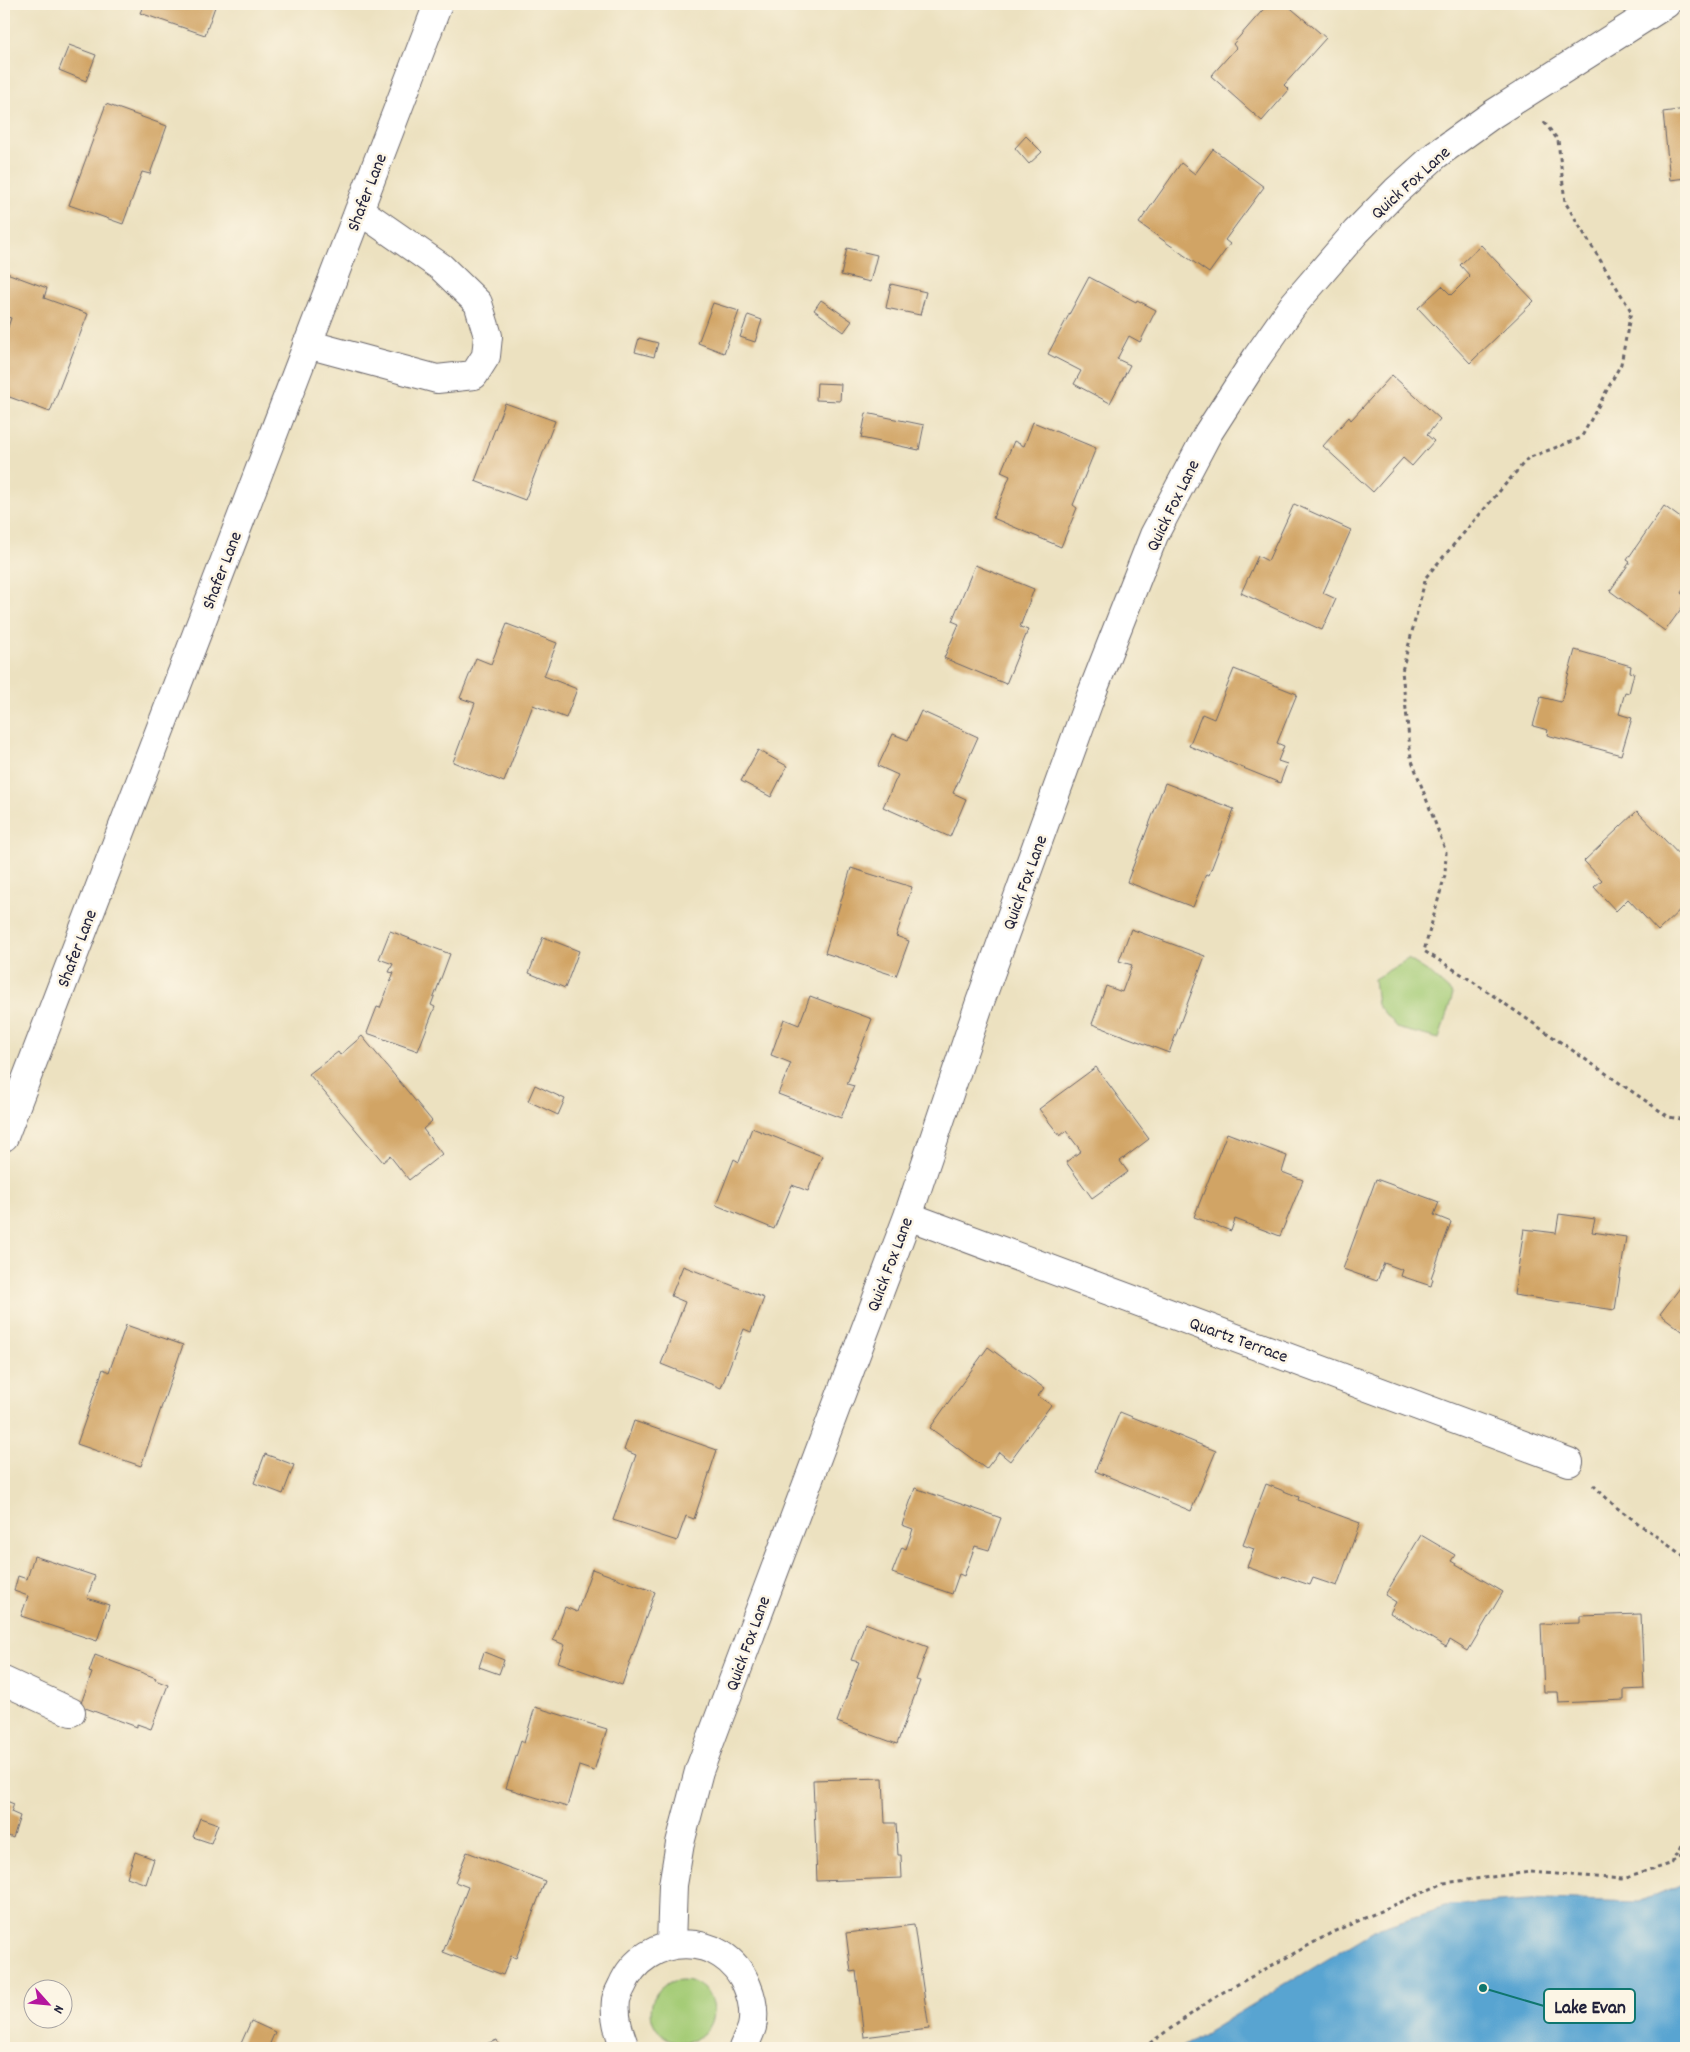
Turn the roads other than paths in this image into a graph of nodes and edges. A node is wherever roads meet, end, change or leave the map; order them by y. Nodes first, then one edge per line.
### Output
1 (438, 4) edge
2 (1666, 4) edge
3 (359, 210) junction
4 (307, 344) junction
5 (4, 1137) edge
6 (908, 1216) junction
7 (1569, 1462) road end
8 (4, 1681) edge
9 (71, 1712) dead end
10 (671, 1944) junction
11 (626, 2048) edge
12 (743, 2048) edge

1 - 3 street, Shafer Lane
2 - 6 street, Quick Fox Lane
3 - 4 street, Shafer Lane
3 - 4 street
4 - 5 street, Shafer Lane
6 - 7 street, Quartz Terrace
6 - 10 street, Quick Fox Lane
8 - 9 street
10 - 11 street
10 - 12 street

